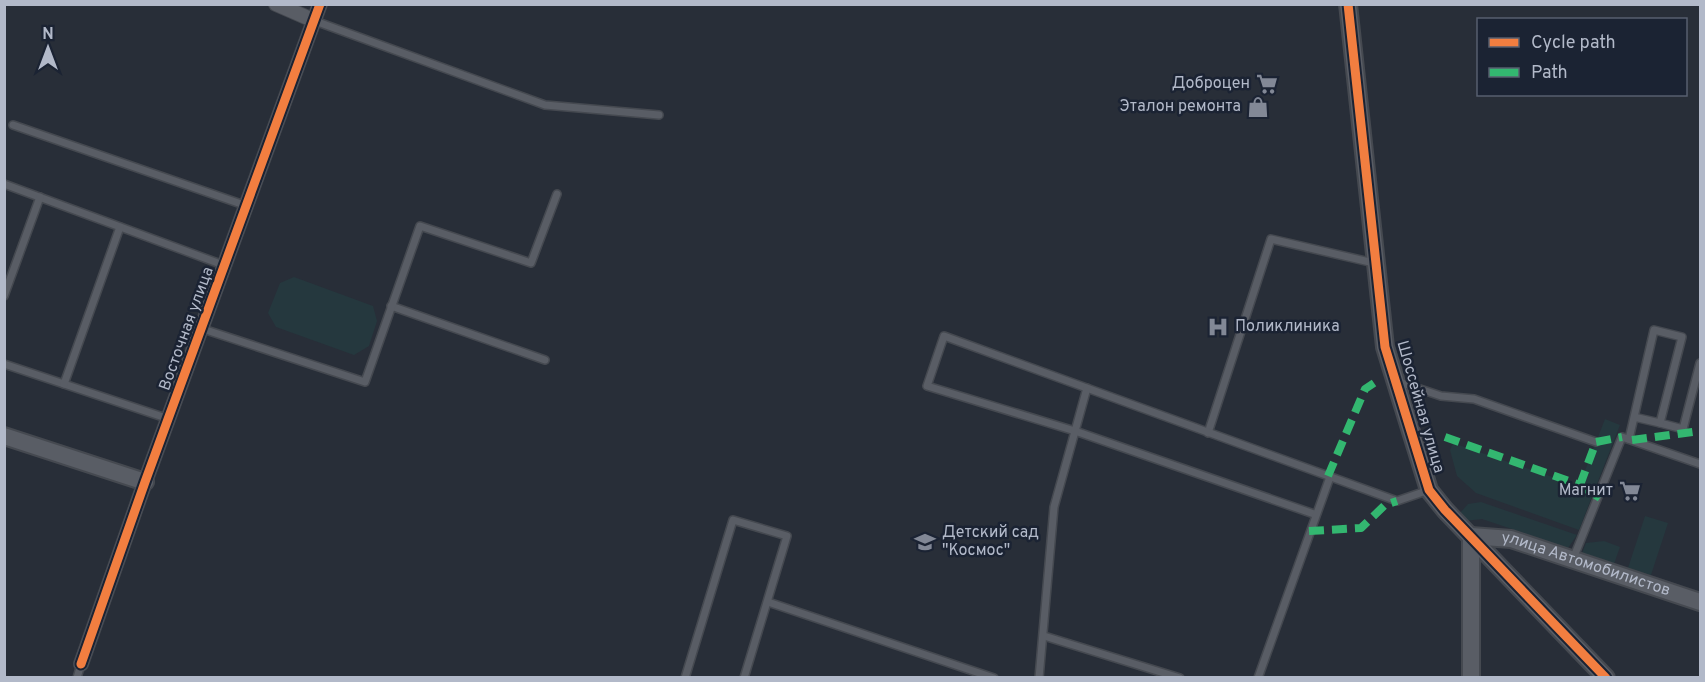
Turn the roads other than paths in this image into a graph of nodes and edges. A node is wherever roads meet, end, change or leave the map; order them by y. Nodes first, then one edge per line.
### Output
1 (276, 4) edge
2 (320, 4) edge
3 (1348, 4) edge
4 (315, 21) junction
5 (659, 115) dead end
6 (13, 125) dead end
7 (4, 184) edge
8 (557, 194) dead end
9 (40, 197) junction
10 (248, 206) junction
11 (120, 227) junction
12 (1374, 263) junction
13 (226, 266) junction
14 (4, 296) edge
15 (392, 306) junction
16 (203, 329) junction
17 (545, 360) dead end
18 (1701, 363) edge
19 (4, 364) edge
20 (1394, 380) junction
21 (64, 384) junction
22 (1087, 388) junction
23 (1634, 417) junction
24 (169, 419) junction
25 (1660, 423) junction
26 (1075, 431) junction
27 (1208, 433) junction
28 (4, 436) edge
29 (1629, 439) junction
30 (1596, 442) dead end
31 (1701, 464) edge
32 (1330, 477) junction
33 (145, 482) junction
34 (1429, 490) junction
35 (1314, 514) junction
36 (1471, 536) junction
37 (1573, 559) junction
38 (768, 602) junction
39 (1701, 602) edge
40 (1044, 636) junction
41 (79, 671) edge
42 (685, 678) edge
43 (744, 678) edge
44 (994, 678) edge
45 (1039, 678) edge
46 (1180, 678) edge
47 (1258, 678) edge
48 (1471, 678) edge
49 (1606, 678) edge

1 - 4 street
2 - 4 street, Восточная улица
3 - 12 street, Шоссейная улица
4 - 5 lane
4 - 10 street, Восточная улица
6 - 10 lane
7 - 9 lane
8 - 15 lane
9 - 11 lane
9 - 14 lane
10 - 13 street, Восточная улица
11 - 13 lane
11 - 21 lane
12 - 20 street, Шоссейная улица
12 - 27 lane
13 - 16 street, Восточная улица
15 - 16 lane
15 - 17 lane
16 - 24 street, Восточная улица
18 - 25 lane
19 - 21 lane
20 - 30 lane
20 - 34 street, Шоссейная улица
21 - 24 lane
22 - 26 lane
22 - 26 lane
22 - 27 lane
23 - 25 lane
23 - 25 lane
23 - 29 lane
24 - 33 street, Восточная улица
26 - 35 lane
26 - 40 lane
27 - 32 lane
28 - 33 street
29 - 31 lane
29 - 37 lane
32 - 34 lane
32 - 35 lane
33 - 41 street, Восточная улица
34 - 36 street, Шоссейная улица
35 - 47 lane
36 - 37 street, улица Автомобилистов
36 - 48 street
36 - 49 street, Шоссейная улица
37 - 39 street, улица Автомобилистов
38 - 42 lane
38 - 43 lane
38 - 44 lane
40 - 45 lane
40 - 46 lane

